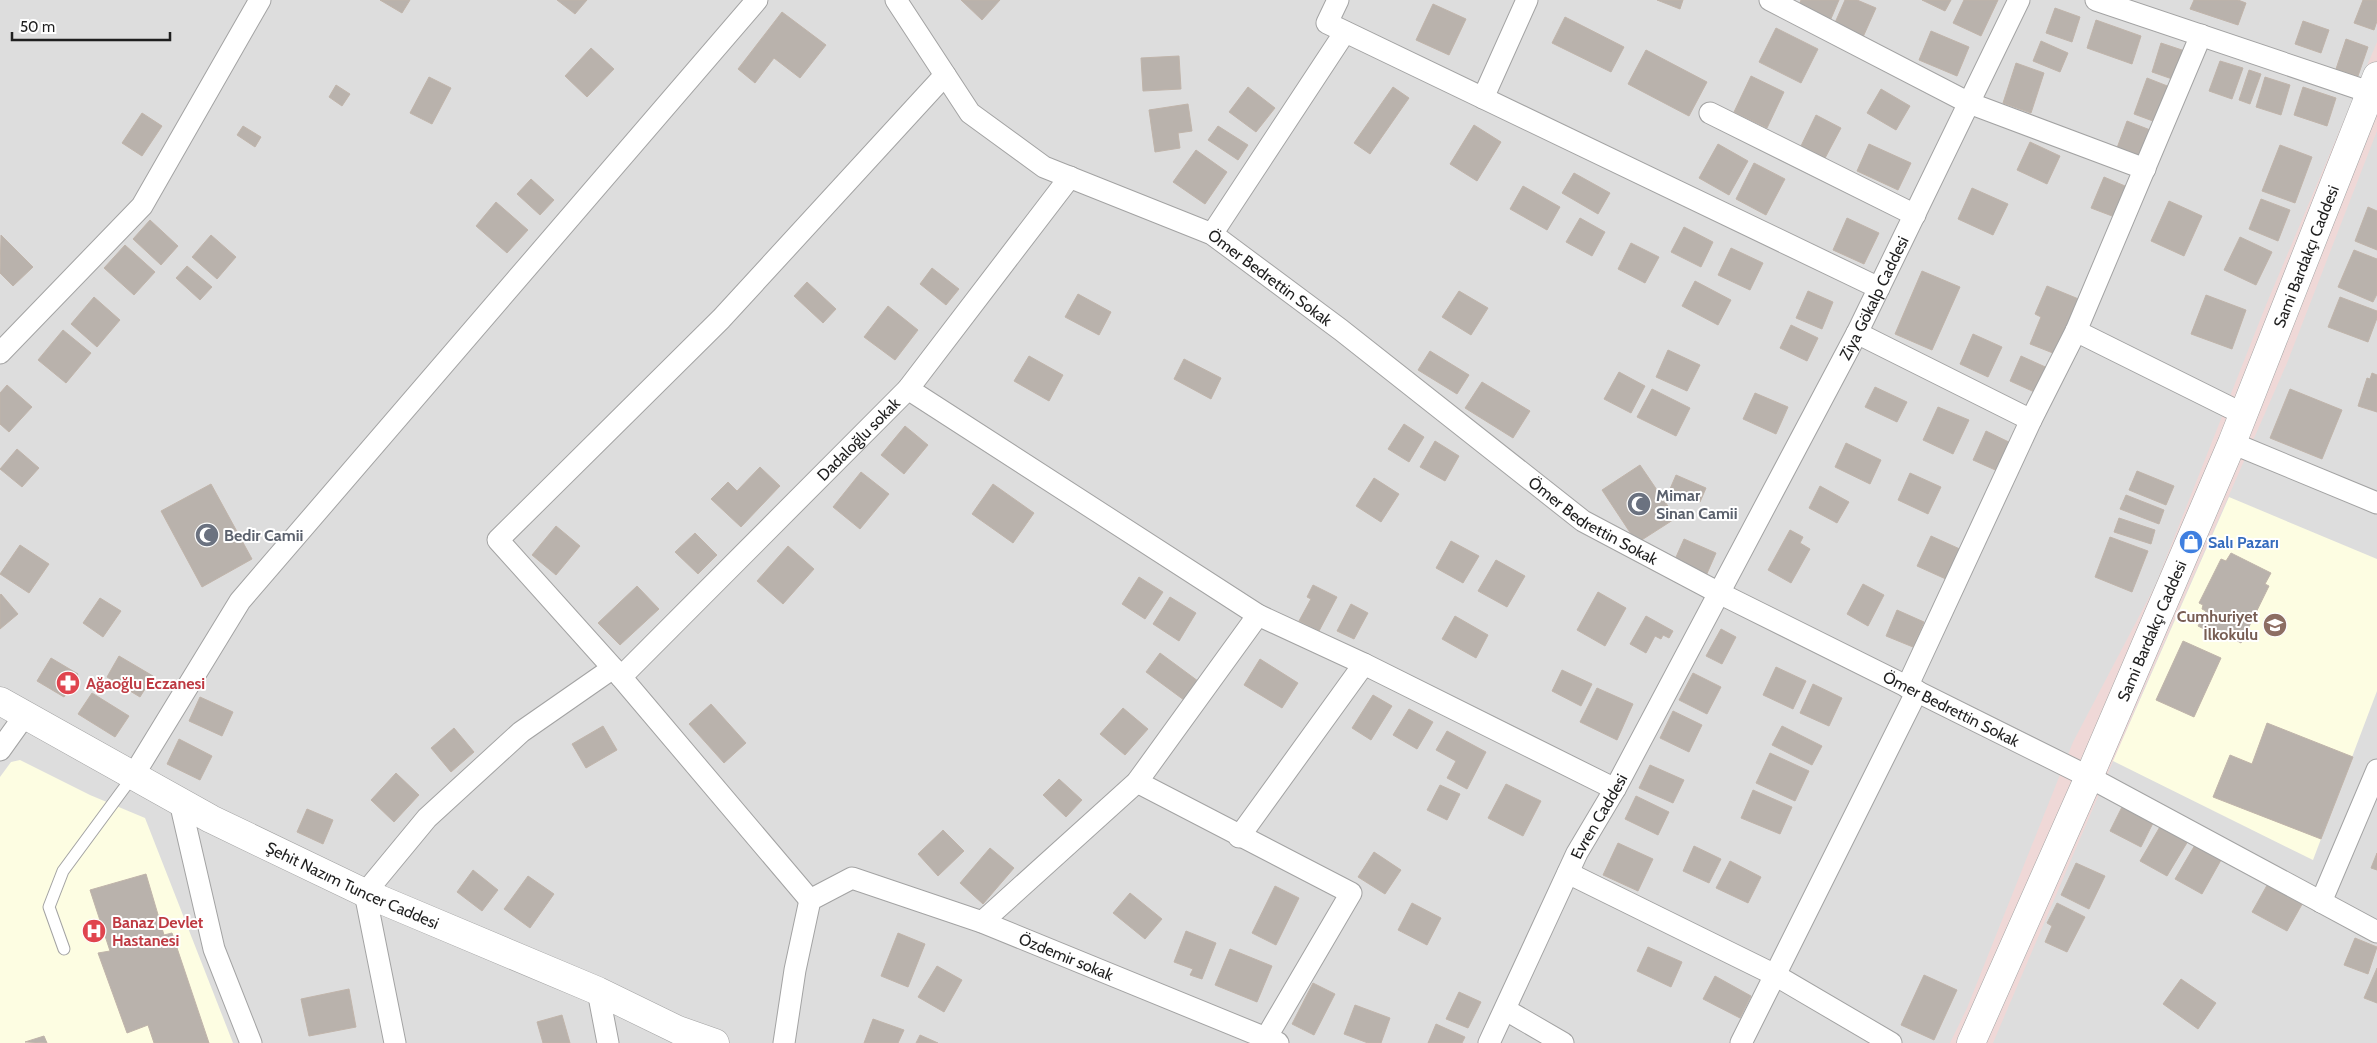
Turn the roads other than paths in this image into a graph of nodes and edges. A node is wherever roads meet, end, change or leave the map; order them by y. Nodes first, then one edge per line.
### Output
1 (260, 0) edge
2 (757, 0) edge
3 (896, 0) edge
4 (1338, 0) edge
5 (1527, 0) edge
6 (1770, 0) edge
7 (2019, 0) edge
8 (2096, 0) edge
9 (1345, 32) junction
10 (2201, 36) junction
11 (945, 74) junction
12 (2373, 84) edge
13 (1483, 98) junction
14 (1969, 104) junction
15 (1710, 112) dead end
16 (2145, 169) junction
17 (1070, 177) junction
18 (1915, 215) junction
19 (1212, 234) junction
20 (1879, 288) junction
21 (2076, 331) junction
22 (1857, 333) junction
23 (0, 353) edge
24 (908, 389) junction
25 (2243, 414) junction
26 (2031, 420) junction
27 (2232, 443) junction
28 (2377, 503) edge
29 (1719, 593) junction
30 (1258, 615) junction
31 (1364, 664) junction
32 (617, 673) junction
33 (1912, 689) junction
34 (0, 701) edge
35 (25, 715) junction
36 (0, 750) edge
37 (2377, 770) edge
38 (133, 776) junction
39 (2089, 777) junction
40 (1136, 782) junction
41 (1615, 789) junction
42 (180, 802) junction
43 (1239, 837) junction
44 (1568, 873) junction
45 (365, 893) junction
46 (810, 900) junction
47 (2321, 902) junction
48 (982, 922) junction
49 (2377, 932) edge
50 (64, 949) dead end
51 (1775, 975) junction
52 (598, 991) junction
53 (1506, 1010) junction
54 (1272, 1041) edge
55 (250, 1043) edge
56 (395, 1043) edge
57 (608, 1043) edge
58 (715, 1043) edge
59 (784, 1043) edge
60 (1489, 1043) edge
61 (1563, 1043) edge
62 (1741, 1043) edge
63 (1891, 1043) edge
64 (1971, 1043) edge

1 - 23 street
2 - 38 street
3 - 11 street, Ömer Bedrettin Sokak
4 - 9 street
5 - 13 street
6 - 14 street
7 - 14 street, Ziya Gökalp Caddesi
8 - 10 street
9 - 13 street
9 - 19 street
10 - 12 street
10 - 16 street
11 - 17 street, Ömer Bedrettin Sokak
11 - 32 street
12 - 25 street, Sami Bardakçı Caddesi
13 - 20 street
14 - 16 street
14 - 18 street, Ziya Gökalp Caddesi
15 - 18 street
16 - 21 street
17 - 19 street, Ömer Bedrettin Sokak
17 - 24 street, Dadaloğlu sokak
18 - 20 street, Ziya Gökalp Caddesi
19 - 29 street, Ömer Bedrettin Sokak
20 - 22 street, Ziya Gökalp Caddesi
21 - 25 street
21 - 26 street
22 - 26 street
22 - 29 street, Ziya Gökalp Caddesi
24 - 30 street
24 - 32 street, Dadaloğlu sokak
25 - 27 street, Sami Bardakçı Caddesi
26 - 33 street
27 - 28 street
27 - 39 street, Sami Bardakçı Caddesi
29 - 33 street, Ömer Bedrettin Sokak
29 - 41 street, Evren Caddesi
30 - 31 street
30 - 40 street
31 - 41 street
31 - 43 street
32 - 45 street, Dadaloğlu sokak
32 - 46 street
33 - 39 street, Ömer Bedrettin Sokak
33 - 51 street
34 - 35 street, Şehit Nazım Tuncer Caddesi
35 - 36 street
35 - 38 street, Şehit Nazım Tuncer Caddesi
37 - 47 street
38 - 42 street, Şehit Nazım Tuncer Caddesi
38 - 50 lane
39 - 47 street, Ömer Bedrettin Sokak
39 - 64 street, Sami Bardakçı Caddesi
40 - 43 street
40 - 48 street
41 - 44 street, Evren Caddesi
42 - 45 street, Şehit Nazım Tuncer Caddesi
42 - 55 street
43 - 54 street
44 - 51 street
44 - 53 street, Evren Caddesi
45 - 52 street, Şehit Nazım Tuncer Caddesi
45 - 56 street
46 - 48 street, Özdemir sokak
46 - 59 street
47 - 49 street, Ömer Bedrettin Sokak
48 - 54 street, Özdemir sokak
51 - 62 street
51 - 63 street
52 - 57 street
52 - 58 street, Şehit Nazım Tuncer Caddesi
53 - 60 street, Evren Caddesi
53 - 61 street

